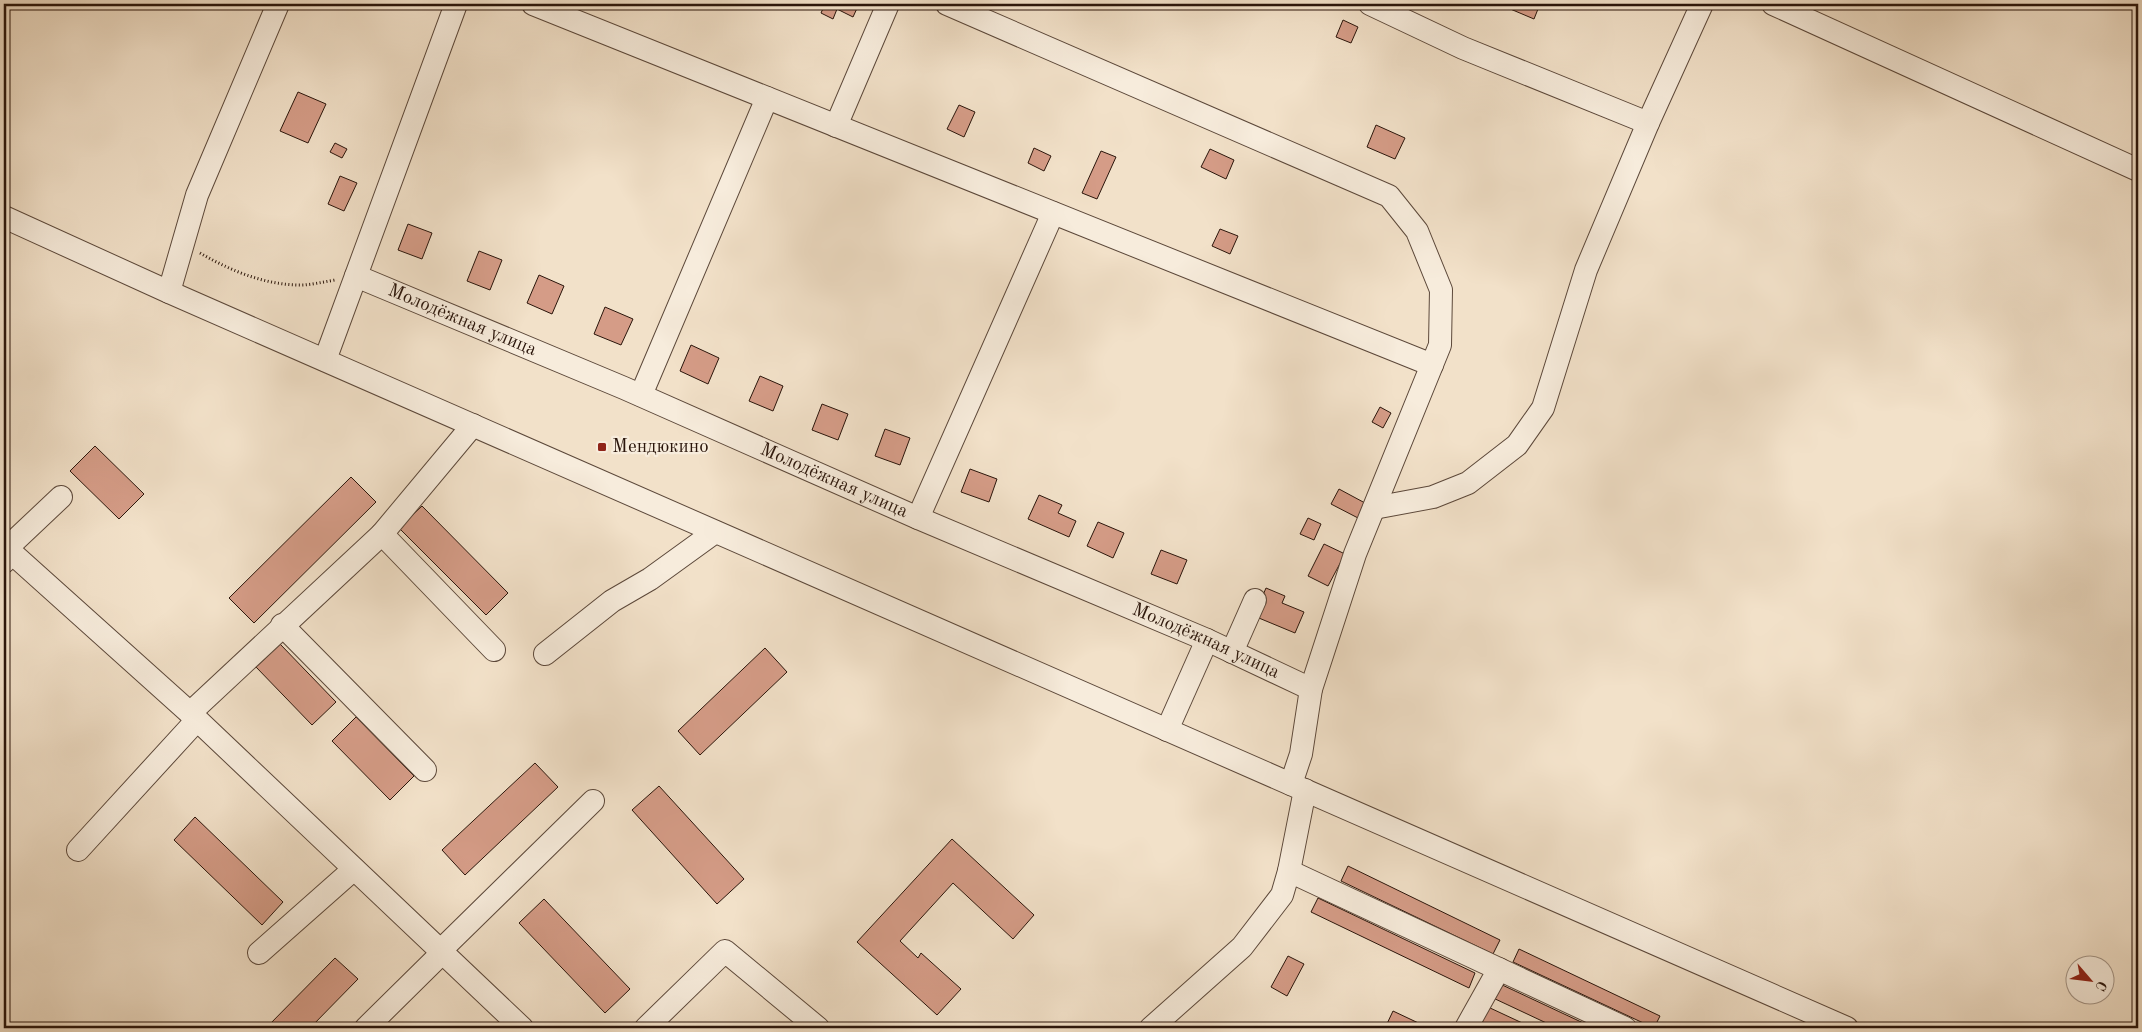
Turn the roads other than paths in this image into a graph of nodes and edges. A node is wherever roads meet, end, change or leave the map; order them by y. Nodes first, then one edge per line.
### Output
1 (278, 4) edge
2 (456, 4) edge
3 (533, 4) edge
4 (888, 4) edge
5 (947, 4) edge
6 (1370, 4) edge
7 (1702, 4) edge
8 (1773, 4) edge
9 (766, 98) junction
10 (1648, 123) junction
11 (836, 126) junction
12 (2138, 170) edge
13 (1053, 213) junction
14 (4, 216) edge
15 (356, 276) junction
16 (168, 292) junction
17 (325, 360) junction
18 (1432, 365) junction
19 (641, 395) junction
20 (473, 425) junction
21 (61, 497) dead end
22 (1374, 508) junction
23 (918, 518) junction
24 (715, 532) junction
25 (382, 534) junction
26 (5, 552) edge
27 (1255, 600) dead end
28 (282, 625) junction
29 (1207, 640) junction
30 (494, 650) dead end
31 (1232, 652) junction
32 (545, 654) dead end
33 (1310, 689) junction
34 (194, 716) junction
35 (1168, 730) junction
36 (425, 770) dead end
37 (1298, 787) junction
38 (593, 801) dead end
39 (78, 850) dead end
40 (354, 869) junction
41 (1289, 871) junction
42 (441, 952) junction
43 (259, 953) dead end
44 (1498, 969) junction
45 (806, 1024) edge
46 (366, 1028) edge
47 (522, 1028) edge
48 (646, 1028) edge
49 (1151, 1028) edge
50 (1466, 1028) edge
51 (1625, 1028) edge
52 (1847, 1028) edge

1 - 16 street
2 - 15 street
3 - 9 street
4 - 11 street
5 - 18 street
6 - 10 street
7 - 10 street
8 - 12 street
9 - 11 street
9 - 19 street
10 - 22 street
11 - 13 street
13 - 18 street
13 - 23 street
14 - 16 street
15 - 17 street
15 - 19 street, Молодёжная улица
16 - 17 street
17 - 20 street
18 - 22 street
19 - 23 street, Молодёжная улица
20 - 24 street
20 - 25 street
21 - 26 street
22 - 33 street
23 - 29 street, Молодёжная улица
24 - 32 street
24 - 35 street
25 - 28 street
25 - 30 street
26 - 34 street
27 - 31 street
28 - 34 street
28 - 36 street
29 - 31 street, Молодёжная улица
29 - 35 street
31 - 33 street, Молодёжная улица
33 - 37 street
34 - 39 street
34 - 40 street
35 - 37 street
37 - 41 street
37 - 52 street
38 - 42 street
40 - 42 street
40 - 43 street
41 - 44 street
41 - 49 street
42 - 46 street
42 - 47 street
44 - 50 street
44 - 51 street
45 - 48 street

